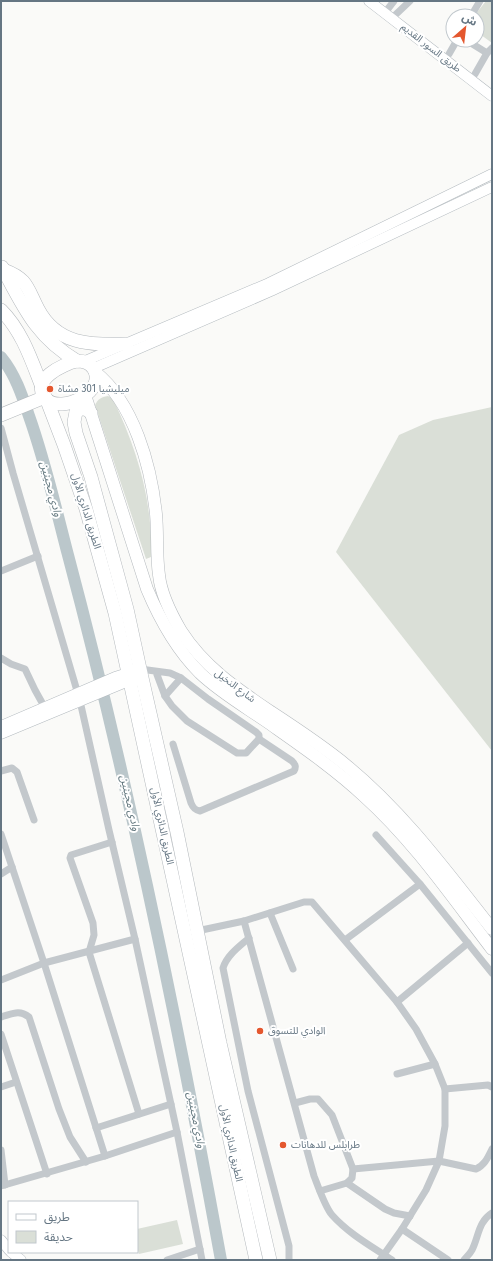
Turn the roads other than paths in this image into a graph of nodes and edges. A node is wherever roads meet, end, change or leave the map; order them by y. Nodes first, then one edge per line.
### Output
1 (369, 1) edge
2 (376, 1) edge
3 (394, 1) edge
4 (410, 1) edge
5 (392, 15) junction
6 (452, 48) edge
7 (489, 51) edge
8 (449, 54) junction
9 (475, 74) junction
10 (492, 87) edge
11 (492, 96) edge
12 (492, 174) edge
13 (492, 187) edge
14 (2, 268) edge
15 (1, 310) edge
16 (126, 344) junction
17 (88, 366) junction
18 (40, 394) junction
19 (84, 396) junction
20 (8, 407) edge
21 (76, 412) junction
22 (91, 413) junction
23 (1, 415) edge
24 (1, 428) edge
25 (38, 556) junction
26 (1, 572) edge
27 (1, 658) edge
28 (135, 675) junction
29 (181, 678) junction
30 (82, 696) junction
31 (165, 696) junction
32 (45, 708) junction
33 (1, 726) edge
34 (1, 734) edge
35 (259, 739) junction
36 (173, 744) dead end
37 (1, 771) edge
38 (34, 820) dead end
39 (1, 834) edge
40 (376, 835) dead end
41 (112, 842) junction
42 (12, 867) junction
43 (1, 874) edge
44 (420, 884) junction
45 (270, 913) junction
46 (244, 921) junction
47 (492, 929) edge
48 (197, 931) junction
49 (249, 938) junction
50 (136, 939) junction
51 (346, 940) junction
52 (468, 943) junction
53 (492, 949) edge
54 (89, 952) junction
55 (44, 963) junction
56 (293, 969) dead end
57 (492, 973) edge
58 (1, 980) edge
59 (397, 1002) junction
60 (1, 1017) edge
61 (1, 1034) edge
62 (3, 1050) edge
63 (435, 1064) junction
64 (397, 1074) dead end
65 (16, 1082) junction
66 (1, 1087) edge
67 (492, 1087) edge
68 (444, 1089) junction
69 (295, 1103) junction
70 (171, 1104) junction
71 (139, 1114) junction
72 (96, 1128) junction
73 (177, 1132) junction
74 (492, 1149) edge
75 (1, 1150) edge
76 (105, 1156) junction
77 (439, 1161) junction
78 (86, 1162) junction
79 (352, 1169) junction
80 (47, 1174) junction
81 (347, 1183) junction
82 (3, 1186) edge
83 (320, 1191) junction
84 (492, 1213) edge
85 (410, 1216) junction
86 (402, 1229) junction
87 (1, 1240) edge
88 (8, 1249) edge
89 (200, 1249) junction
90 (12, 1253) edge
91 (382, 1257) edge
92 (20, 1260) edge
93 (167, 1260) edge
94 (202, 1260) edge
95 (256, 1260) edge
96 (270, 1260) edge
97 (288, 1260) edge
98 (392, 1260) edge
99 (448, 1260) edge
100 (464, 1260) edge

1 - 5 main road, طريق السور القديم
2 - 5 main road, طريق السور القديم
3 - 5 street
4 - 5 street
5 - 8 main road, طريق السور القديم
5 - 11 main road, طريق السور القديم
6 - 8 street
7 - 9 street
8 - 9 main road, طريق السور القديم
9 - 10 main road, طريق السور القديم
12 - 16 main road
13 - 17 main road
14 - 16 highway
14 - 17 highway
15 - 18 highway, الطريق الدائري الأول
16 - 17 main road
17 - 18 highway
17 - 19 highway
17 - 47 main road, شارع النخيل
18 - 19 highway
18 - 20 highway
18 - 28 highway, الطريق الدائري الأول
19 - 21 highway, الطريق الدائري الأول
19 - 22 main road
20 - 23 highway
21 - 22 highway
21 - 28 highway, الطريق الدائري الأول
22 - 53 main road
24 - 25 street
25 - 26 street
25 - 30 street
27 - 32 street
28 - 29 street
28 - 30 main road
28 - 31 street
28 - 48 highway, الطريق الدائري الأول
28 - 95 highway, الطريق الدائري الأول
29 - 31 street
29 - 35 street
30 - 32 main road
30 - 34 main road
30 - 41 street
31 - 35 street
32 - 33 main road
35 - 36 street
37 - 38 street
39 - 42 street
40 - 44 street
41 - 50 street
41 - 54 street
42 - 43 street
42 - 55 street
44 - 51 street
44 - 52 street
45 - 46 street
45 - 51 street
45 - 56 street
46 - 48 street
46 - 49 street
48 - 96 highway, الطريق الدائري الأول
49 - 69 street
49 - 97 street
50 - 54 street
50 - 70 street
51 - 59 street
52 - 57 street
52 - 59 street
54 - 55 street
54 - 71 street
55 - 58 street
55 - 72 street
59 - 63 street
60 - 78 street
61 - 62 street
62 - 65 street
63 - 64 street
63 - 68 street
65 - 66 street
65 - 80 street
67 - 68 street
68 - 77 street
69 - 79 street
69 - 83 street
70 - 71 street
70 - 73 street
71 - 72 street
72 - 76 street
73 - 76 street
73 - 89 street
74 - 77 street
75 - 82 street
76 - 78 street
77 - 79 street
77 - 85 street
78 - 80 street
79 - 81 street
80 - 82 street
81 - 83 street
81 - 85 street
83 - 91 street
84 - 100 street
85 - 86 street
86 - 91 street
86 - 99 street
87 - 88 main road
89 - 93 street
89 - 94 street
90 - 92 main road
91 - 98 street

